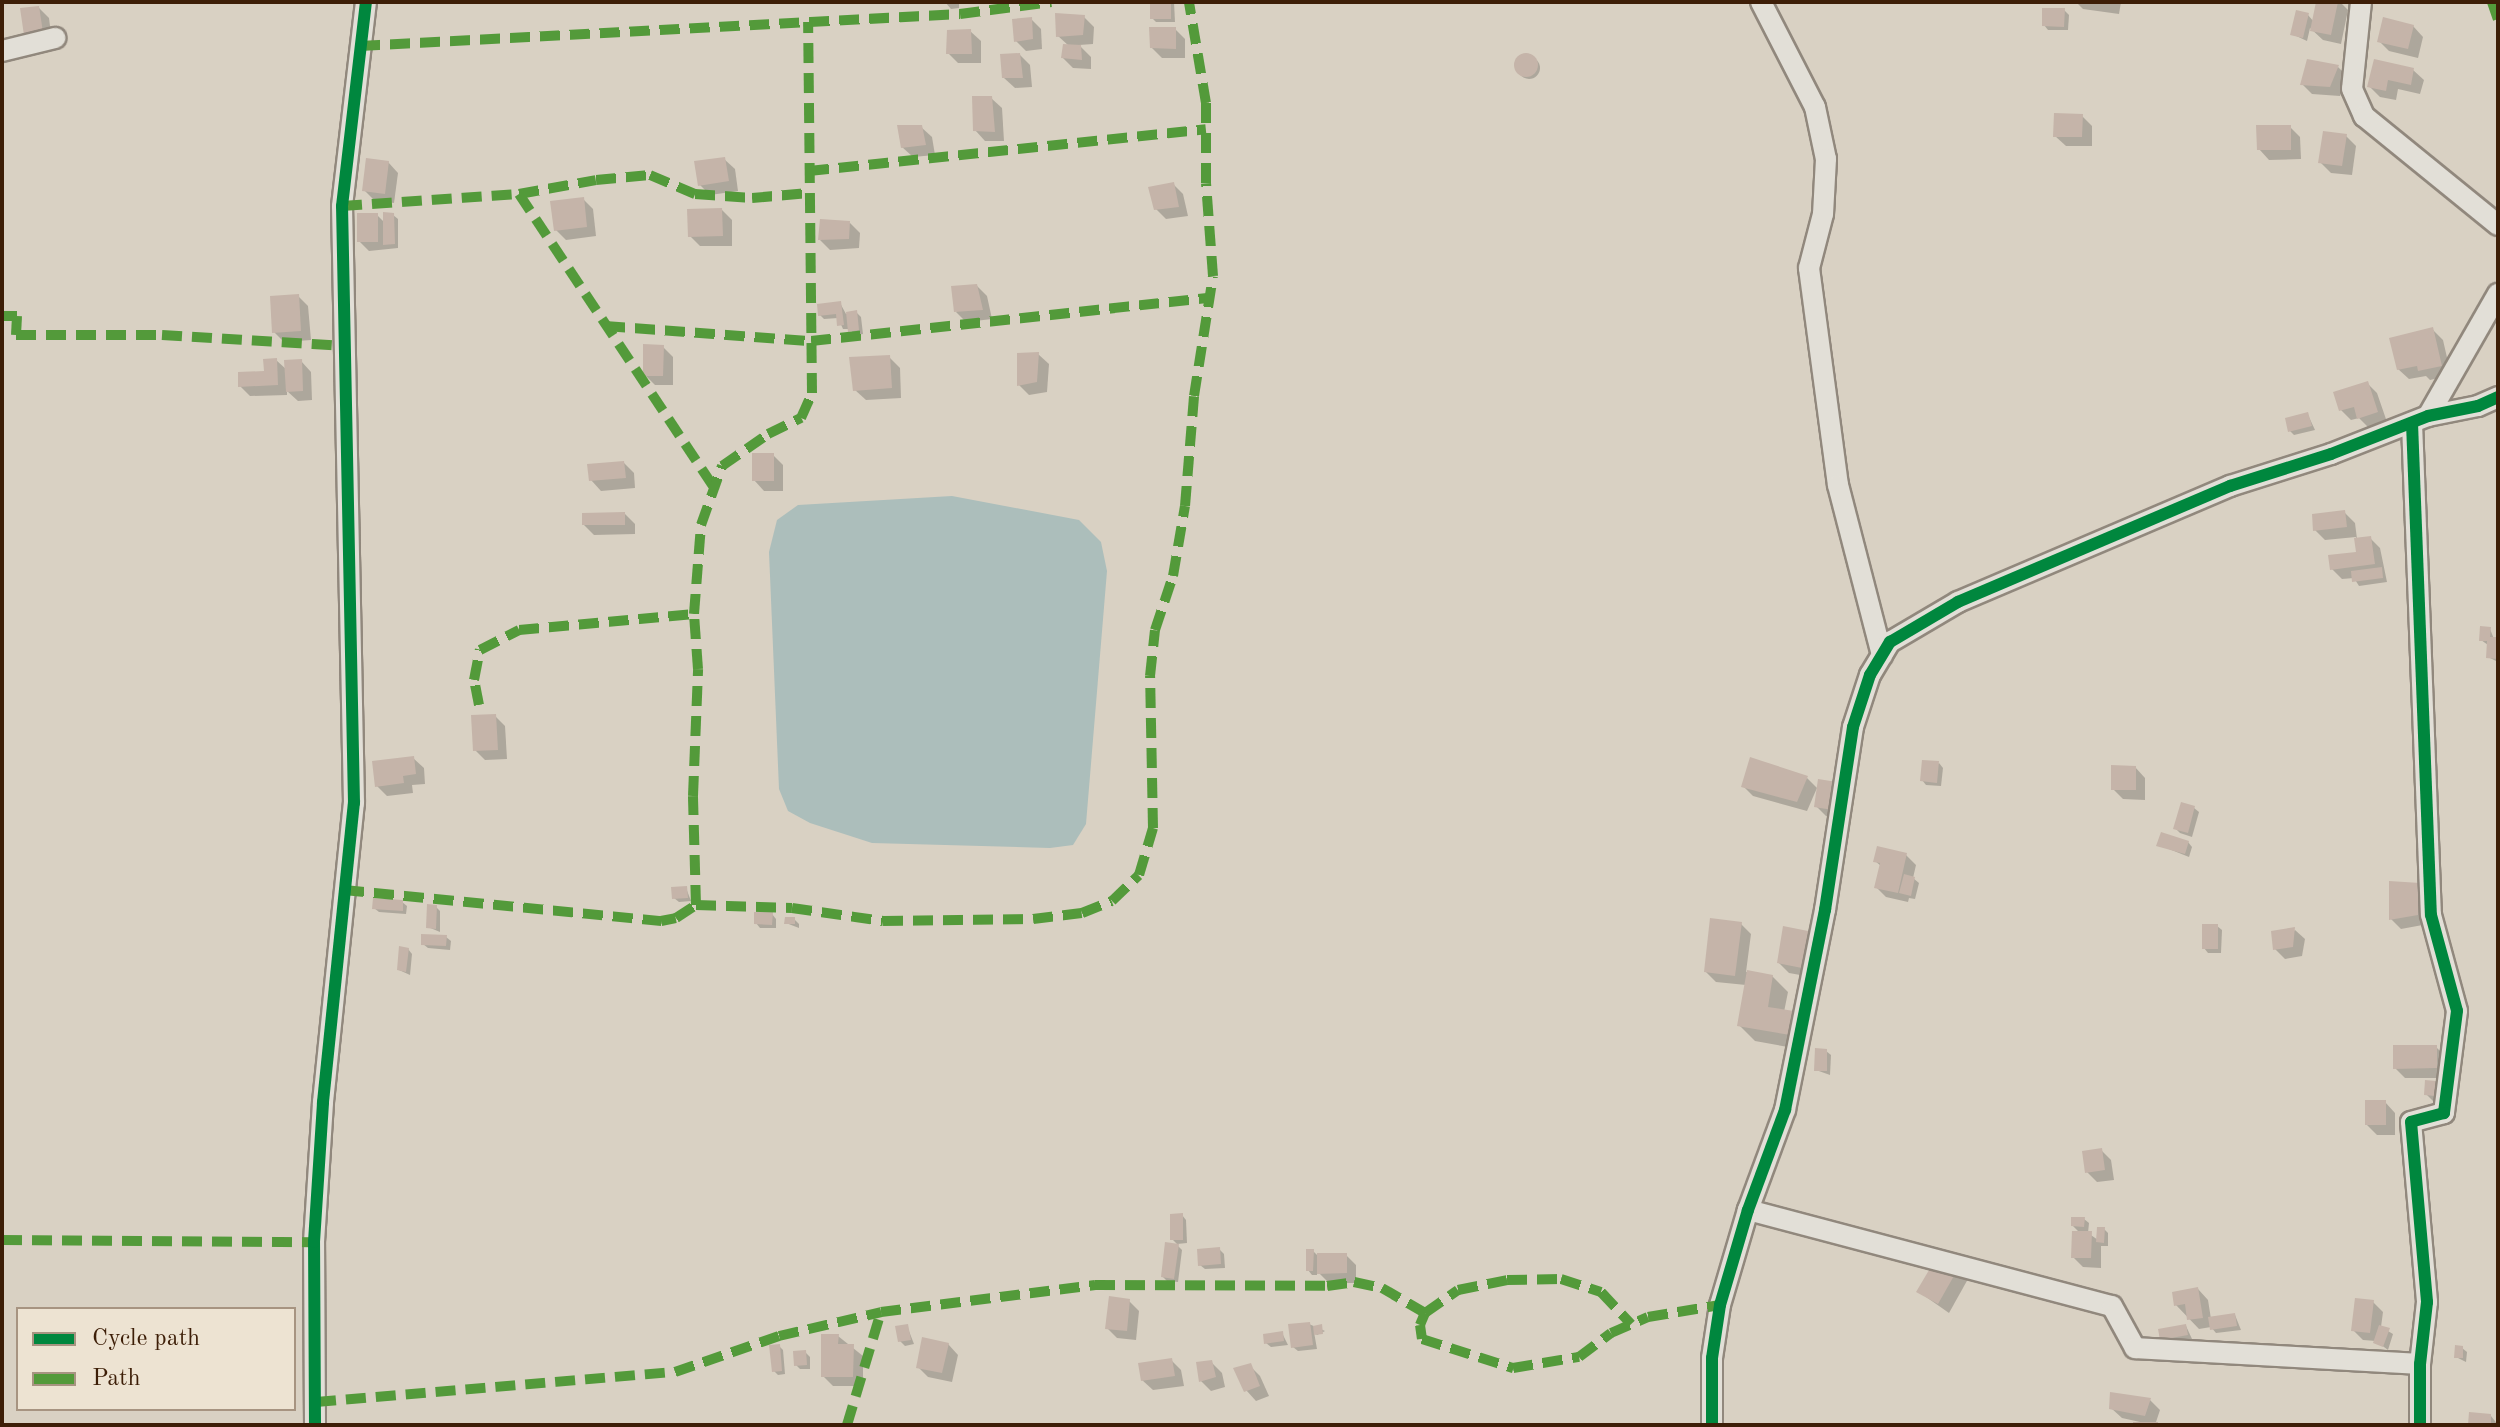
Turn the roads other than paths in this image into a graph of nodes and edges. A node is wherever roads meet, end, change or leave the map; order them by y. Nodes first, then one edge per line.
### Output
1 (366, 2) edge
2 (1761, 2) edge
3 (2361, 2) edge
4 (55, 38) dead end
5 (2, 51) edge
6 (2498, 225) edge
7 (2498, 294) edge
8 (2498, 397) edge
9 (2420, 420) junction
10 (1882, 655) junction
11 (1748, 1210) junction
12 (2420, 1364) junction
13 (315, 1425) edge
14 (1712, 1425) edge
15 (2420, 1425) edge

1 - 13 street
2 - 10 street
3 - 6 street
4 - 5 street
7 - 9 street
8 - 9 street
9 - 10 street
9 - 12 street
10 - 11 street
11 - 12 street
11 - 14 street
12 - 15 street

